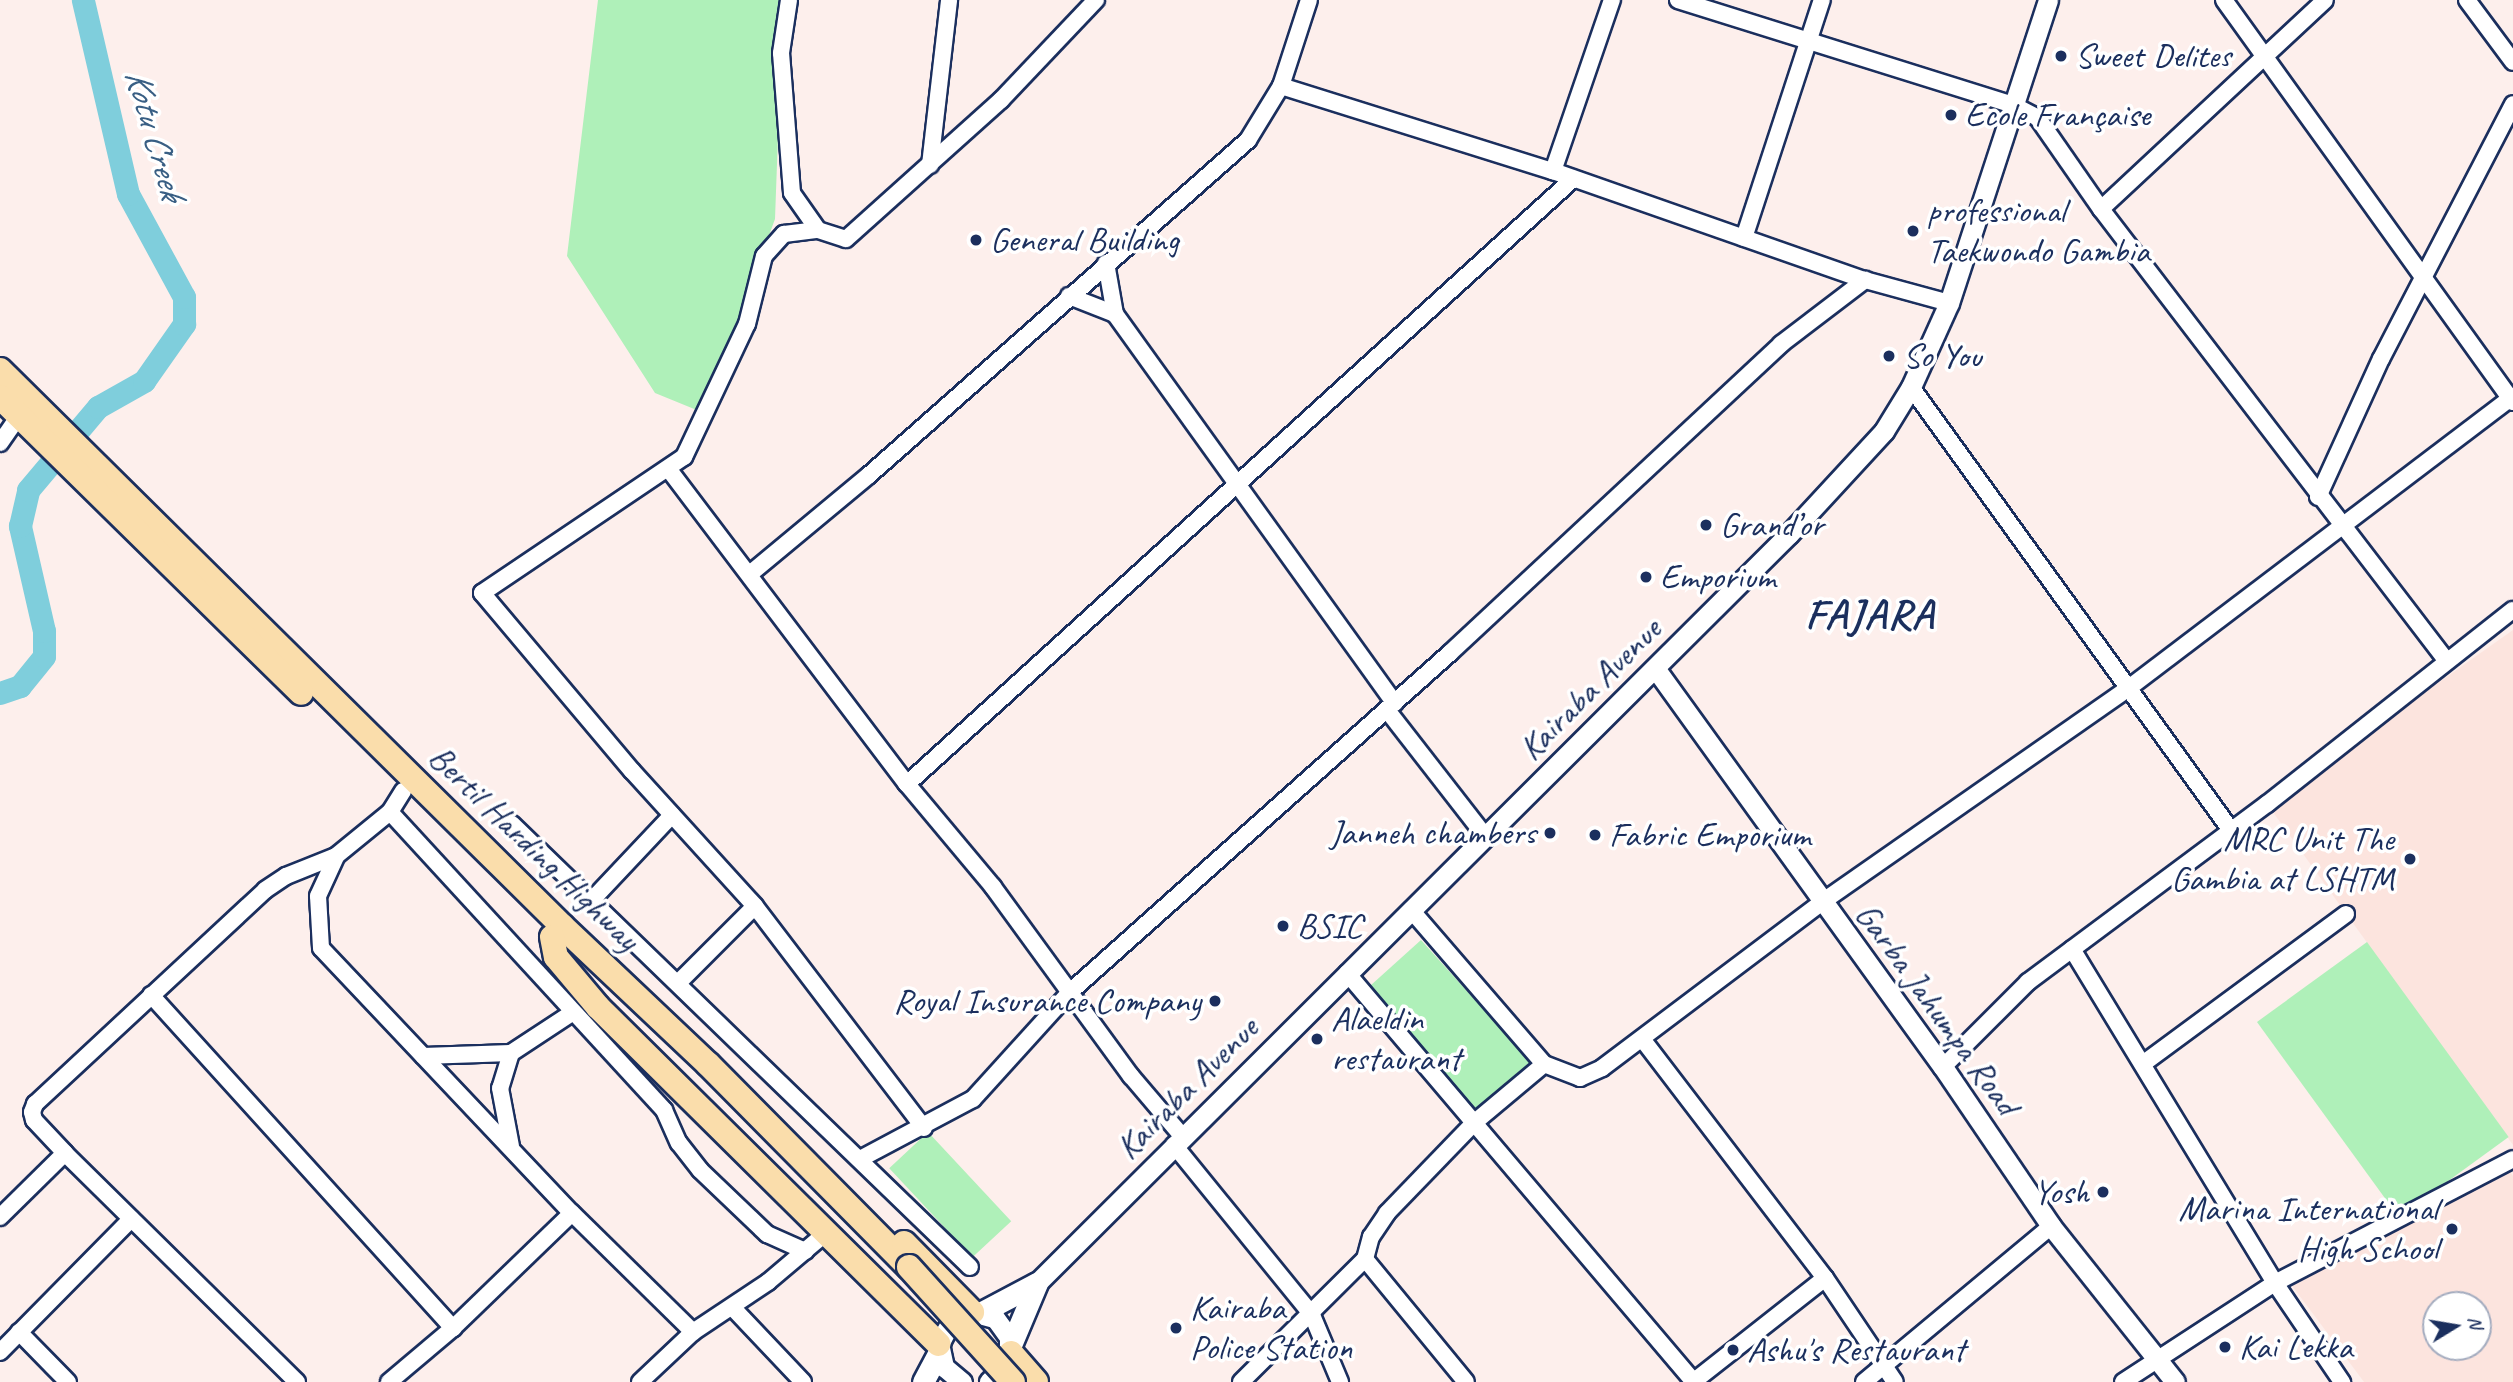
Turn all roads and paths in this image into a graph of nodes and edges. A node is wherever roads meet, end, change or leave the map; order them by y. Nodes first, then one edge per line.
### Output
1 (789, 0) edge
2 (949, 0) edge
3 (1096, 0) edge
4 (1309, 0) edge
5 (1612, 0) edge
6 (1678, 0) edge
7 (1822, 0) edge
8 (2048, 0) edge
9 (2224, 0) edge
10 (2325, 0) edge
11 (2467, 0) edge
12 (1807, 44) junction
13 (2264, 56) junction
14 (2513, 62) edge
15 (1280, 86) junction
16 (2513, 104) edge
17 (2013, 105) junction
18 (930, 165) junction
19 (1553, 171) junction
20 (1573, 179) junction
21 (2101, 209) junction
22 (818, 230) junction
23 (1744, 238) junction
24 (1106, 263) junction
25 (2424, 275) junction
26 (1865, 280) junction
27 (1069, 296) junction
28 (1949, 303) junction
29 (1115, 314) junction
30 (0, 370) edge
31 (1911, 387) junction
32 (0, 397) edge
33 (2512, 399) edge
34 (43, 427) junction
35 (6, 431) edge
36 (68, 452) junction
37 (670, 471) junction
38 (1240, 485) junction
39 (2318, 497) junction
40 (2339, 524) junction
41 (751, 573) junction
42 (2513, 610) edge
43 (2446, 660) junction
44 (1655, 668) junction
45 (2126, 690) junction
46 (1391, 706) junction
47 (907, 784) junction
48 (397, 801) junction
49 (672, 815) junction
50 (512, 824) dead end
51 (2230, 828) junction
52 (1486, 837) junction
53 (336, 856) junction
54 (591, 901) junction
55 (1822, 902) junction
56 (755, 906) junction
57 (1412, 911) junction
58 (2346, 914) dead end
59 (557, 931) junction
60 (2071, 949) junction
61 (579, 952) junction
62 (1348, 974) junction
63 (679, 982) junction
64 (1070, 992) junction
65 (151, 995) junction
66 (572, 1013) junction
67 (1643, 1040) junction
68 (511, 1053) junction
69 (423, 1056) junction
70 (2144, 1063) junction
71 (1544, 1064) junction
72 (1943, 1066) junction
73 (1475, 1122) junction
74 (924, 1128) junction
75 (1178, 1140) junction
76 (513, 1150) junction
77 (65, 1153) junction
78 (860, 1158) junction
79 (2513, 1159) edge
80 (572, 1213) junction
81 (0, 1217) edge
82 (131, 1219) junction
83 (2051, 1226) junction
84 (826, 1233) junction
85 (805, 1251) junction
86 (1365, 1259) junction
87 (970, 1267) dead end
88 (1825, 1278) junction
89 (1037, 1283) junction
90 (2275, 1283) junction
91 (733, 1308) junction
92 (976, 1313) junction
93 (1312, 1315) junction
94 (453, 1328) junction
95 (19, 1332) junction
96 (693, 1332) junction
97 (939, 1348) junction
98 (1011, 1349) junction
99 (0, 1352) edge
100 (2156, 1358) junction
101 (1886, 1366) junction
102 (68, 1382) edge
103 (297, 1382) edge
104 (389, 1382) edge
105 (640, 1382) edge
106 (803, 1382) edge
107 (923, 1382) edge
108 (962, 1382) edge
109 (991, 1382) edge
110 (1013, 1382) edge
111 (1036, 1382) edge
112 (1241, 1382) edge
113 (1340, 1382) edge
114 (1466, 1382) edge
115 (1694, 1382) edge
116 (1864, 1382) edge
117 (1895, 1382) edge
118 (2123, 1382) edge
119 (2175, 1382) edge
120 (2342, 1382) edge

1 - 22 street
2 - 18 street
3 - 18 street
4 - 15 street
5 - 19 street
6 - 12 street
7 - 12 street
8 - 17 street, Kairaba Avenue
9 - 13 street
10 - 13 street
11 - 14 street
12 - 17 street
12 - 23 street
13 - 21 street
13 - 25 street
15 - 19 street
15 - 24 street
16 - 25 street
17 - 21 street
17 - 28 street, Kairaba Avenue
18 - 22 street
19 - 20 street
20 - 23 street
20 - 38 street
21 - 39 street
22 - 37 street
23 - 26 street
24 - 27 street
24 - 29 street
25 - 33 street
25 - 39 street
26 - 28 street
26 - 46 street
27 - 29 street
27 - 41 street
28 - 31 street, Kairaba Avenue
29 - 38 street
30 - 34 main road, Bertil Harding Highway
31 - 44 street, Kairaba Avenue
31 - 45 street
32 - 35 main road, Bertil Harding Highway
33 - 40 street
34 - 35 main road, Bertil Harding Highway
34 - 36 main road, Bertil Harding Highway
36 - 48 main road, Bertil Harding Highway
36 - 59 main road, Bertil Harding Highway
37 - 41 street
37 - 49 street
38 - 46 street
38 - 47 street
39 - 40 street
40 - 43 street
40 - 45 street
41 - 47 street
42 - 43 street
43 - 51 street
44 - 52 street, Kairaba Avenue
44 - 55 street, Garba Jahumpa Road
45 - 51 street
45 - 55 street
46 - 52 street
46 - 64 street
47 - 64 street
48 - 53 street
48 - 59 main road, Bertil Harding Highway
48 - 66 street
49 - 54 street
49 - 56 street
50 - 54 street
51 - 60 street
52 - 57 street, Kairaba Avenue
53 - 65 street
53 - 69 street
54 - 63 street
55 - 67 street
55 - 72 street, Garba Jahumpa Road
56 - 63 street
56 - 74 street
57 - 62 street, Kairaba Avenue
57 - 71 street
58 - 70 street
59 - 61 main road, Bertil Harding Highway
59 - 84 main road
59 - 92 main road
60 - 70 street
60 - 72 street
61 - 109 main road, Bertil Harding Highway
61 - 110 main road, Bertil Harding Highway, bridge
62 - 73 street
62 - 75 street, Kairaba Avenue
63 - 78 street
64 - 74 street
64 - 75 street
65 - 77 street
65 - 94 street
66 - 68 street
66 - 85 street
67 - 71 street
67 - 88 street
68 - 69 street
68 - 76 street
69 - 76 street
70 - 90 street
71 - 73 street
72 - 83 street, Garba Jahumpa Road
73 - 86 street
73 - 115 street
74 - 78 street
75 - 89 street, Kairaba Avenue
75 - 93 street
76 - 80 street
77 - 81 street
77 - 82 street
78 - 87 street
79 - 90 street
80 - 94 street
80 - 96 street
82 - 95 street
82 - 103 street
83 - 100 street, Garba Jahumpa Road
83 - 101 street
84 - 85 street
84 - 97 main road
85 - 91 street
86 - 93 street
86 - 114 street
88 - 101 street
88 - 115 street
89 - 92 main road
89 - 98 main road
90 - 100 street
90 - 120 street
91 - 96 street
91 - 106 street
92 - 97 street
92 - 98 street
93 - 112 street
93 - 113 street
94 - 104 street
95 - 99 street
95 - 102 street
96 - 105 street
97 - 107 main road
97 - 108 street
98 - 109 street
98 - 111 main road
100 - 118 street
100 - 119 street, Garba Jahumpa Road
101 - 116 street
101 - 117 street

